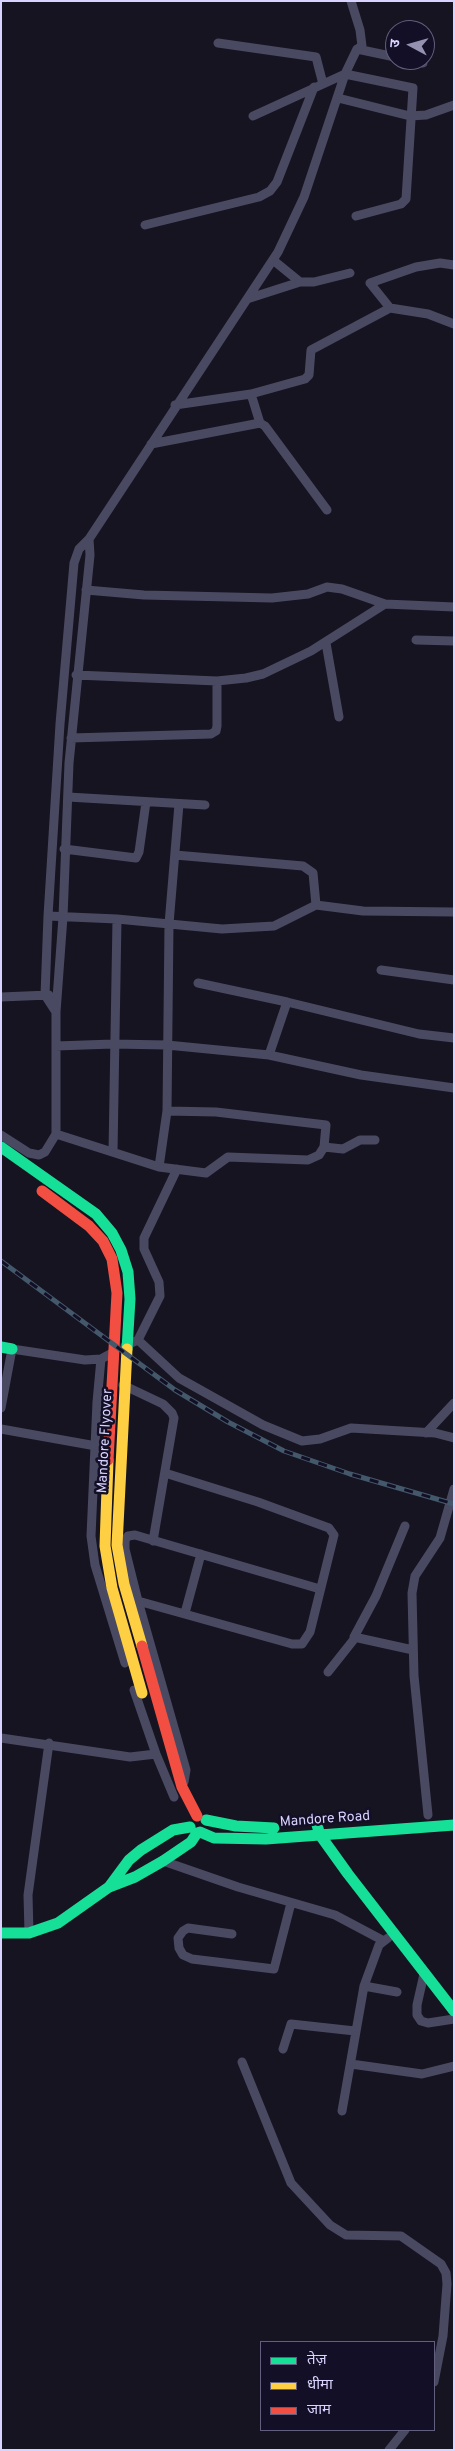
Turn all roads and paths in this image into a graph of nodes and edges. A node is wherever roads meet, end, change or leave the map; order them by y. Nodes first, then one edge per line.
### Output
1 (351, 1) edge
2 (218, 43) dead end
3 (358, 49) junction
4 (385, 55) edge
5 (345, 74) junction
6 (318, 86) junction
7 (338, 98) junction
8 (454, 105) edge
9 (253, 116) dead end
10 (410, 116) junction
11 (356, 216) dead end
12 (145, 225) dead end
13 (273, 260) junction
14 (454, 265) edge
15 (350, 273) dead end
16 (300, 282) junction
17 (247, 299) junction
18 (390, 308) junction
19 (454, 324) edge
20 (251, 394) junction
21 (175, 406) junction
22 (260, 423) junction
23 (151, 444) junction
24 (327, 510) dead end
25 (90, 539) junction
26 (86, 590) junction
27 (385, 604) junction
28 (454, 606) edge
29 (416, 640) dead end
30 (454, 641) edge
31 (326, 643) junction
32 (76, 675) junction
33 (216, 681) junction
34 (339, 717) dead end
35 (71, 738) junction
36 (68, 797) junction
37 (146, 802) junction
38 (179, 804) junction
39 (205, 805) dead end
40 (64, 849) junction
41 (175, 854) junction
42 (316, 906) junction
43 (454, 912) edge
44 (48, 916) junction
45 (63, 917) junction
46 (117, 919) junction
47 (169, 924) junction
48 (381, 970) dead end
49 (454, 980) edge
50 (198, 983) dead end
51 (57, 994) junction
52 (45, 995) junction
53 (1, 996) edge
54 (288, 1002) junction
55 (56, 1012) junction
56 (454, 1038) edge
57 (113, 1044) junction
58 (167, 1045) junction
59 (56, 1046) junction
60 (270, 1056) junction
61 (454, 1088) edge
62 (167, 1111) junction
63 (56, 1134) junction
64 (1, 1135) edge
65 (375, 1140) dead end
66 (1, 1147) edge
67 (324, 1147) junction
68 (113, 1152) junction
69 (1, 1162) edge
70 (159, 1167) junction
71 (177, 1169) junction
72 (138, 1340) junction
73 (7, 1348) edge
74 (102, 1359) junction
75 (100, 1374) junction
76 (3, 1389) edge
77 (454, 1403) edge
78 (1, 1408) edge
79 (1, 1429) edge
80 (431, 1433) junction
81 (454, 1438) edge
82 (96, 1446) junction
83 (165, 1473) junction
84 (454, 1489) edge
85 (405, 1526) dead end
86 (153, 1540) junction
87 (200, 1554) junction
88 (320, 1589) junction
89 (138, 1601) junction
90 (185, 1613) junction
91 (357, 1639) junction
92 (413, 1650) junction
93 (328, 1672) dead end
94 (1, 1738) edge
95 (49, 1743) junction
96 (164, 1757) junction
97 (182, 1787) junction
98 (454, 1813) edge
99 (428, 1815) junction
100 (197, 1825) junction
101 (454, 1825) edge
102 (332, 1829) junction
103 (319, 1830) junction
104 (163, 1861) junction
105 (108, 1887) junction
106 (291, 1903) junction
107 (30, 1933) junction
108 (394, 1933) junction
109 (2, 1934) edge
110 (232, 1934) dead end
111 (384, 1941) junction
112 (425, 1973) junction
113 (364, 1986) junction
114 (397, 1992) dead end
115 (454, 1995) edge
116 (454, 2011) edge
117 (454, 2019) edge
118 (355, 2031) junction
119 (283, 2049) dead end
120 (242, 2062) dead end
121 (351, 2064) junction
122 (454, 2066) edge
123 (342, 2111) dead end
124 (435, 2377) edge
125 (404, 2431) edge
126 (390, 2450) edge

1 - 3 street
2 - 6 street
3 - 4 street
3 - 5 street
5 - 6 street
5 - 7 street
5 - 10 street
6 - 9 street
6 - 12 street
7 - 10 street
7 - 13 street
8 - 10 street
10 - 11 street
13 - 16 street
13 - 17 street
14 - 18 street
15 - 16 street
16 - 17 street
17 - 21 street
18 - 19 street
18 - 20 street
20 - 21 street
20 - 22 street
21 - 23 street
22 - 23 street
22 - 24 street
23 - 25 street
25 - 26 street
25 - 44 street
26 - 27 street
26 - 32 street
27 - 28 street
27 - 31 street
29 - 30 street
31 - 33 street
31 - 34 street
32 - 33 street
32 - 35 street
33 - 35 street
35 - 36 street
36 - 37 street
36 - 40 street
37 - 38 street
37 - 40 street
38 - 39 street
38 - 41 street
40 - 45 street
41 - 42 street
41 - 47 street
42 - 43 street
42 - 47 street
44 - 45 street
44 - 52 street
45 - 46 street
45 - 51 street
46 - 47 street
46 - 57 street
47 - 58 street
48 - 49 street
50 - 54 street
51 - 52 street
51 - 55 street
52 - 53 street
52 - 55 street
54 - 56 street
54 - 60 street
55 - 59 street
57 - 58 street
57 - 59 street
57 - 68 street
58 - 60 street
58 - 62 street
59 - 63 street
60 - 61 street
62 - 67 street
62 - 70 street
63 - 64 street
63 - 68 street
65 - 67 street
66 - 96 main road, Mandore Flyover
67 - 71 street
68 - 70 street
69 - 96 main road, Mandore Flyover
70 - 71 street
71 - 72 street
72 - 74 street
72 - 80 street
73 - 74 street
73 - 76 street
74 - 75 street
75 - 82 street
75 - 83 street
76 - 78 street
77 - 80 street
79 - 82 street
80 - 81 street
82 - 96 street
83 - 86 street
83 - 88 street
84 - 92 street
85 - 91 street
86 - 87 street
86 - 89 street
87 - 88 street
87 - 90 street
88 - 90 street
89 - 90 street
89 - 97 street
91 - 92 street
91 - 93 street
92 - 99 street
94 - 95 street
95 - 96 street
95 - 107 street
96 - 97 main road, Mandore Flyover
96 - 100 main road, Mandore Flyover
97 - 100 main road, Mandore Flyover
98 - 99 main road, Mandore Road
99 - 102 main road, Mandore Road
100 - 103 main road, Mandore Road
100 - 104 main road
100 - 105 main road
101 - 102 main road, Mandore Road
102 - 103 main road, Mandore Road
102 - 115 main road
103 - 108 main road
104 - 105 main road
104 - 106 street
105 - 107 main road
106 - 110 street
106 - 111 street
107 - 109 main road
108 - 111 street
108 - 112 main road
111 - 113 street
112 - 116 main road
112 - 117 street
113 - 114 street
113 - 118 street
118 - 119 street
118 - 121 street
120 - 124 street
121 - 122 street
121 - 123 street
125 - 126 street

